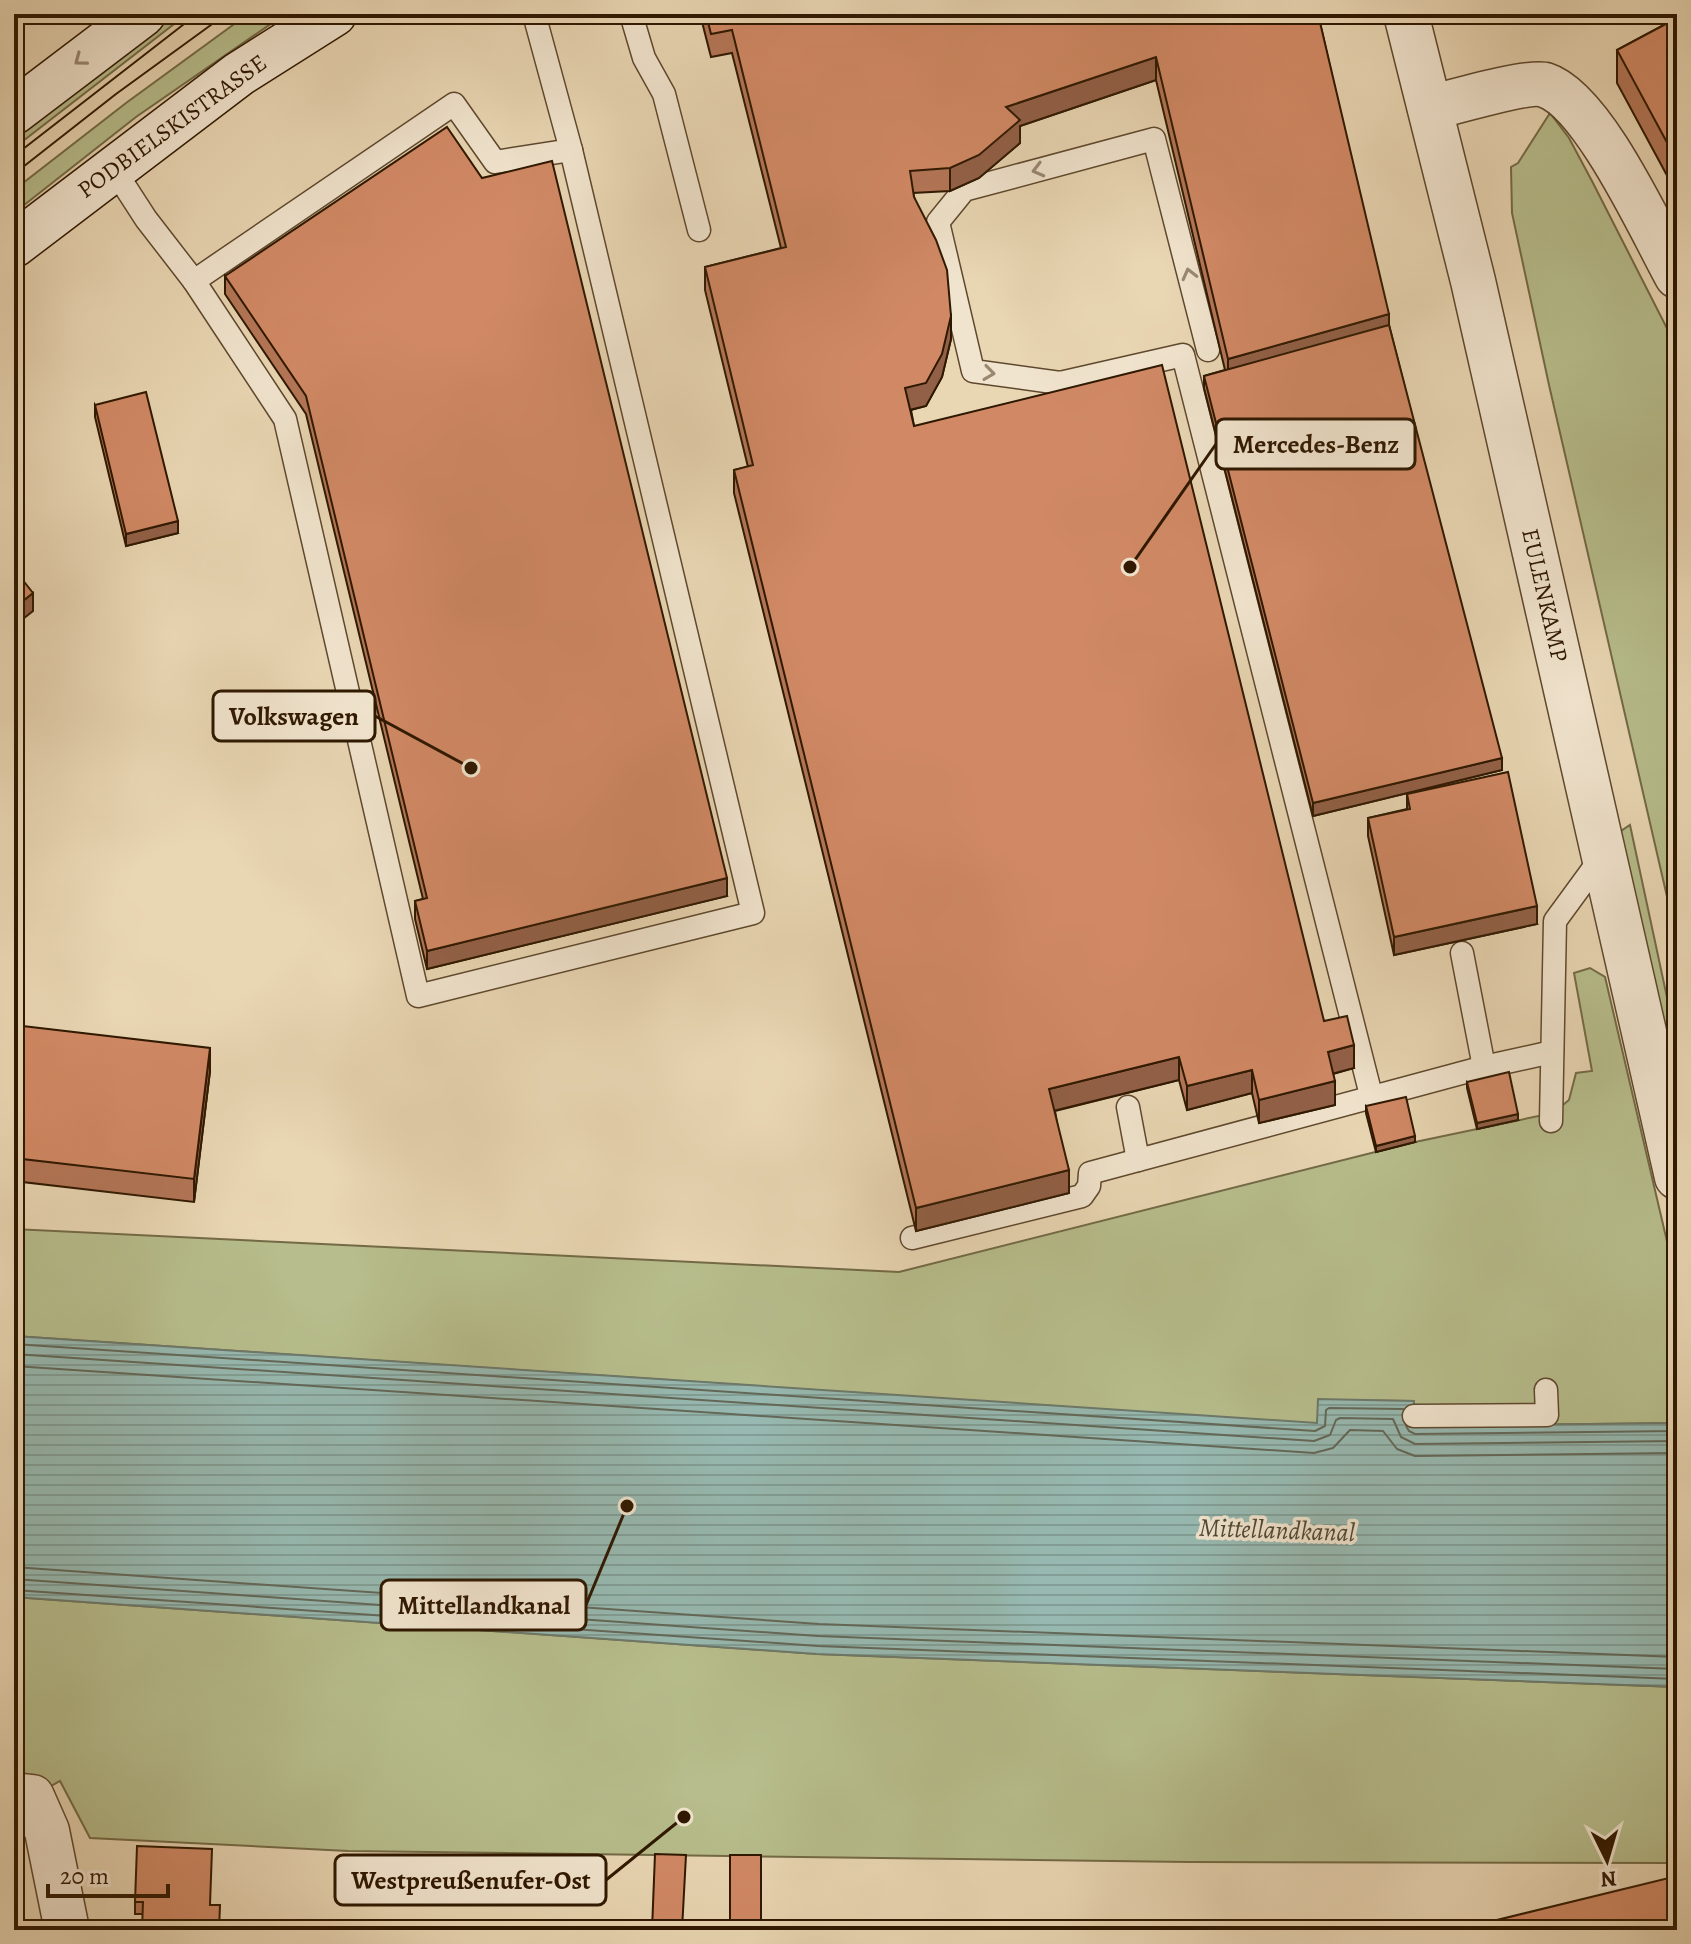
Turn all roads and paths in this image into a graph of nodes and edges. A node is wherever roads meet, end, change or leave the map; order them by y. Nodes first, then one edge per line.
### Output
1 (143, 14) edge
2 (334, 14) edge
3 (534, 14) edge
4 (631, 14) edge
5 (1406, 14) edge
6 (1430, 108) junction
7 (14, 112) edge
8 (571, 150) junction
9 (113, 168) junction
10 (699, 230) dead end
11 (14, 245) edge
12 (1677, 276) edge
13 (194, 281) junction
14 (1208, 350) dead end
15 (1604, 853) junction
16 (1462, 953) edge
17 (1552, 1052) junction
18 (1484, 1067) junction
19 (1372, 1099) junction
20 (1128, 1107) edge
21 (1551, 1121) dead end
22 (1138, 1160) junction
23 (1677, 1177) edge
24 (912, 1238) edge
25 (1546, 1390) dead end
26 (1414, 1416) dead end
27 (23, 1796) edge
28 (67, 1930) edge

1 -> 7 street
2 - 9 street, PODBIELSKISTRASSE
3 - 8 lane
4 - 10 lane
5 - 6 street, EULENKAMP
6 - 12 street
6 - 15 street, EULENKAMP
8 - 13 lane
8 - 13 lane
9 - 11 street, PODBIELSKISTRASSE
9 - 13 lane
14 -> 19 lane
15 - 17 lane
15 - 23 street, EULENKAMP
16 - 18 lane
17 - 18 lane
17 - 21 lane
18 - 19 lane
19 - 22 lane
20 - 22 lane
22 - 24 lane
25 - 26 lane
27 - 28 street

